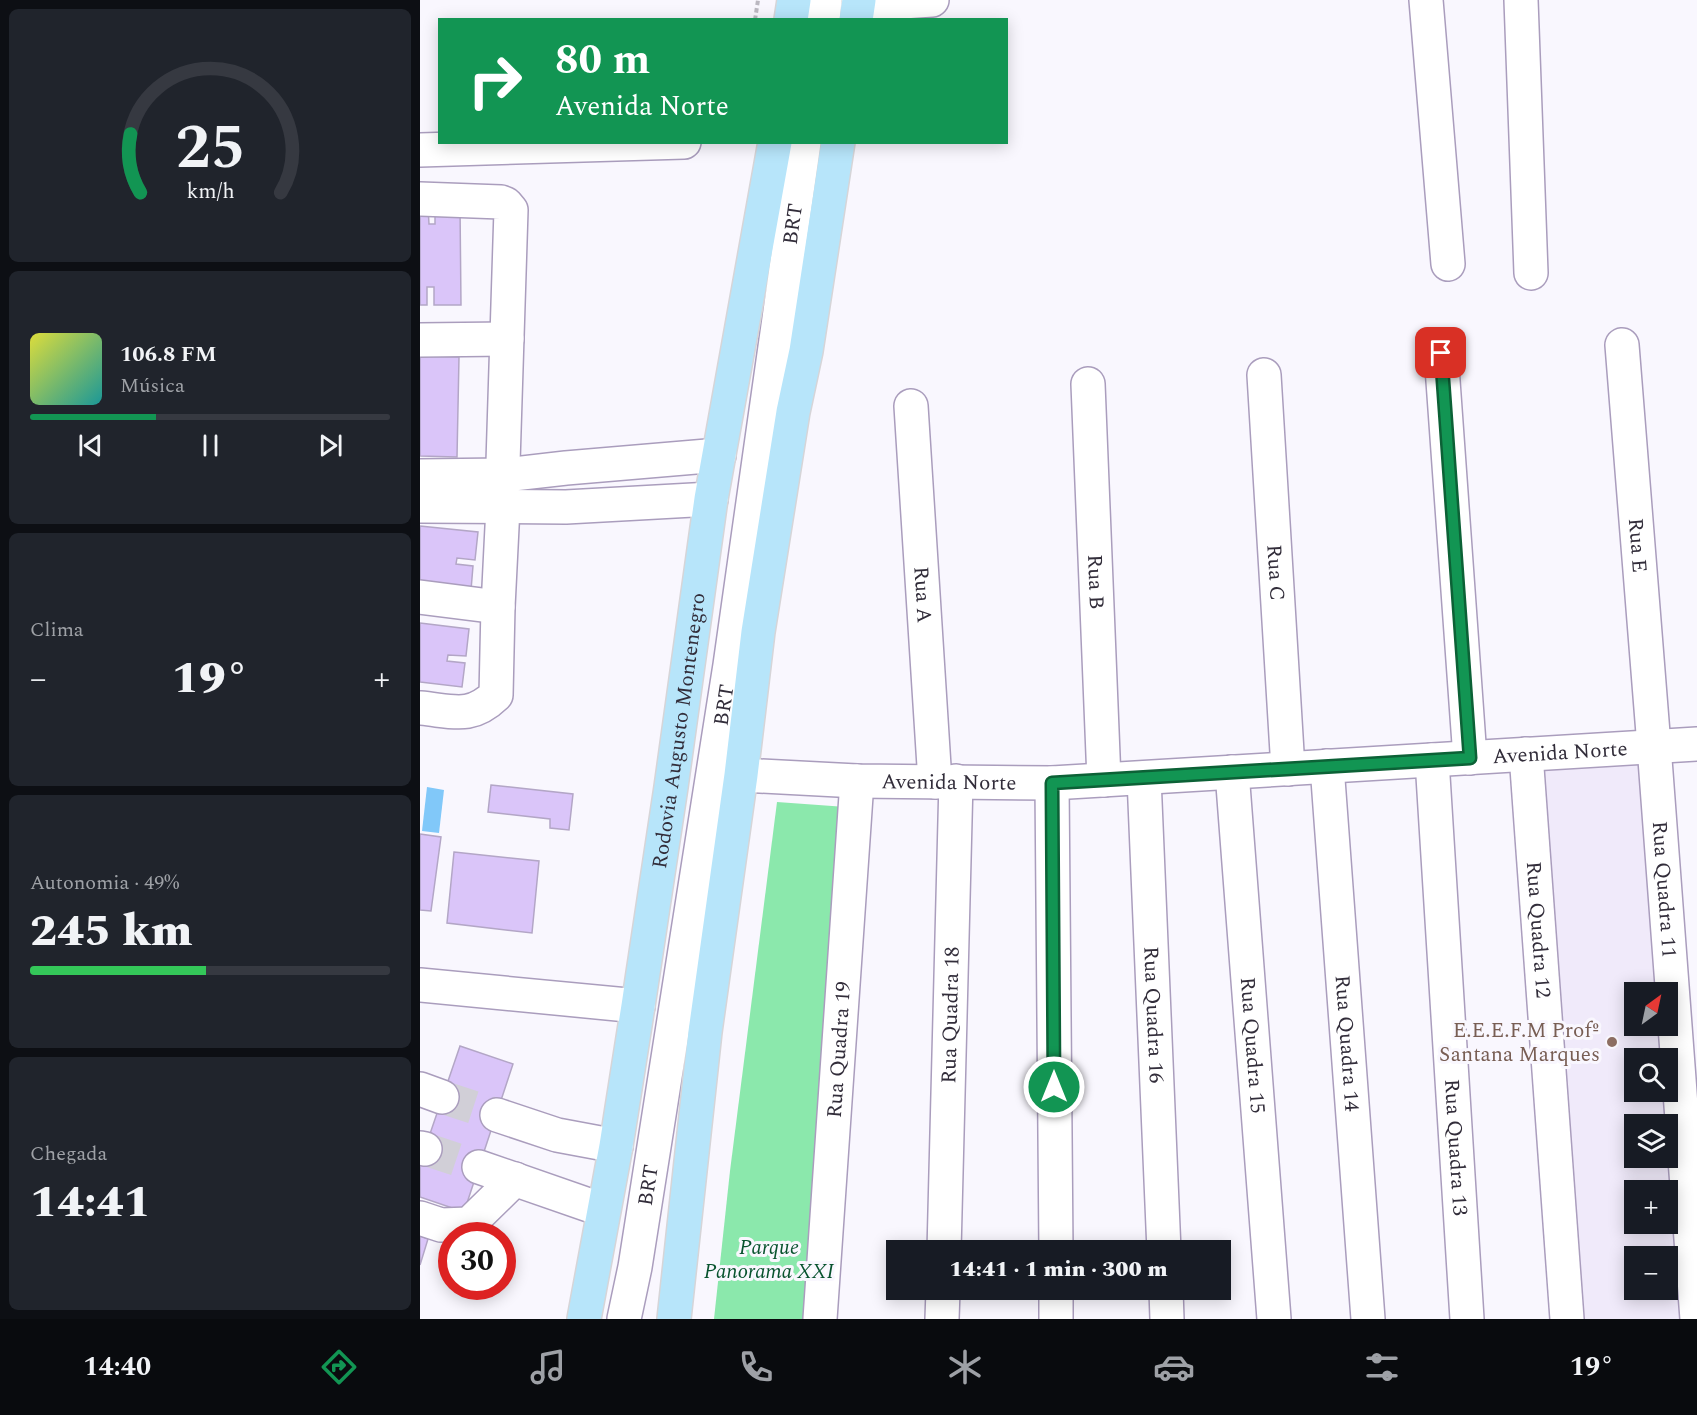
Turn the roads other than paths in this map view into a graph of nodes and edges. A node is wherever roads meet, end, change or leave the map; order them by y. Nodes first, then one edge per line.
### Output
1 (794, 0) edge
2 (825, 0) edge
3 (932, 0) edge
4 (1426, 0) edge
5 (1521, 0) edge
6 (858, 8) edge
7 (791, 18) edge
8 (823, 18) edge
9 (618, 144) edge
10 (775, 144) edge
11 (804, 144) edge
12 (838, 144) edge
13 (420, 150) edge
14 (420, 199) edge
15 (1448, 264) dead end
16 (1532, 273) dead end
17 (420, 339) edge
18 (507, 339) junction
19 (1622, 345) dead end
20 (1441, 353) dead end
21 (1264, 375) dead end
22 (1088, 384) dead end
23 (911, 406) dead end
24 (719, 455) junction
25 (420, 476) edge
26 (504, 491) junction
27 (711, 499) junction
28 (420, 506) edge
29 (420, 597) edge
30 (498, 607) junction
31 (420, 708) edge
32 (1697, 744) edge
33 (1654, 746) junction
34 (1526, 754) junction
35 (1470, 758) junction
36 (1432, 760) junction
37 (1327, 766) junction
38 (1288, 769) junction
39 (1232, 772) junction
40 (741, 775) junction
41 (1144, 778) junction
42 (1104, 780) junction
43 (856, 781) junction
44 (945, 782) junction
45 (1052, 783) junction
46 (420, 984) edge
47 (638, 1006) junction
48 (496, 1115) tunnel mouth
49 (616, 1146) junction
50 (479, 1167) tunnel mouth
51 (515, 1179) junction
52 (603, 1210) junction
53 (420, 1218) edge
54 (944, 1240) edge
55 (1056, 1240) edge
56 (1164, 1240) edge
57 (635, 1267) junction
58 (943, 1300) edge
59 (1056, 1300) edge
60 (1166, 1300) edge
61 (584, 1319) edge
62 (624, 1319) edge
63 (632, 1319) edge
64 (674, 1319) edge
65 (820, 1319) edge
66 (942, 1319) edge
67 (1056, 1319) edge
68 (1167, 1319) edge
69 (1274, 1319) edge
70 (1368, 1319) edge
71 (1467, 1319) edge
72 (1567, 1319) edge
73 (1697, 1319) edge

1 - 7 main road
2 - 8 street
3 - 6 street
4 - 15 street
5 - 16 street
9 - 13 street
10 - 24 main road, Rodovia Augusto Montenegro
11 - 57 street, BRT
12 - 40 main road
14 - 18 street
17 - 18 street
18 - 26 street
19 - 33 street, Rua E
20 - 35 street
21 - 38 street, Rua C
22 - 42 street, Rua B
23 - 44 street, Rua A
24 - 26 street
24 - 27 main road, Rodovia Augusto Montenegro
25 - 26 street
26 - 27 street
26 - 28 street
26 - 30 street
27 - 47 main road, Rodovia Augusto Montenegro
29 - 30 street
30 - 31 street
32 - 33 street, Avenida Norte
33 - 34 street, Avenida Norte
33 - 73 street, Rua Quadra 11
34 - 35 street, Avenida Norte
34 - 72 street, Rua Quadra 12
35 - 36 street, Avenida Norte
36 - 37 street, Avenida Norte
36 - 71 street, Rua Quadra 13
37 - 38 street, Avenida Norte
37 - 70 street, Rua Quadra 14
38 - 39 street, Avenida Norte
39 - 41 street, Avenida Norte
39 - 69 street, Rua Quadra 15
40 - 43 street, Avenida Norte
40 - 64 main road
41 - 42 street, Avenida Norte
41 - 56 street, Rua Quadra 16
42 - 45 street, Avenida Norte
43 - 44 street, Avenida Norte
43 - 65 street, Rua Quadra 19
44 - 45 street, Avenida Norte
44 - 54 street, Rua Quadra 18
45 - 55 street
46 - 47 street
47 - 49 main road, Rodovia Augusto Montenegro
48 - 49 street
49 - 52 main road, Rodovia Augusto Montenegro
50 - 51 street
51 - 52 street
51 - 53 street
52 - 61 main road, Rodovia Augusto Montenegro
57 - 62 street
57 - 63 street
58 - 66 street
59 - 67 street
60 - 68 street

